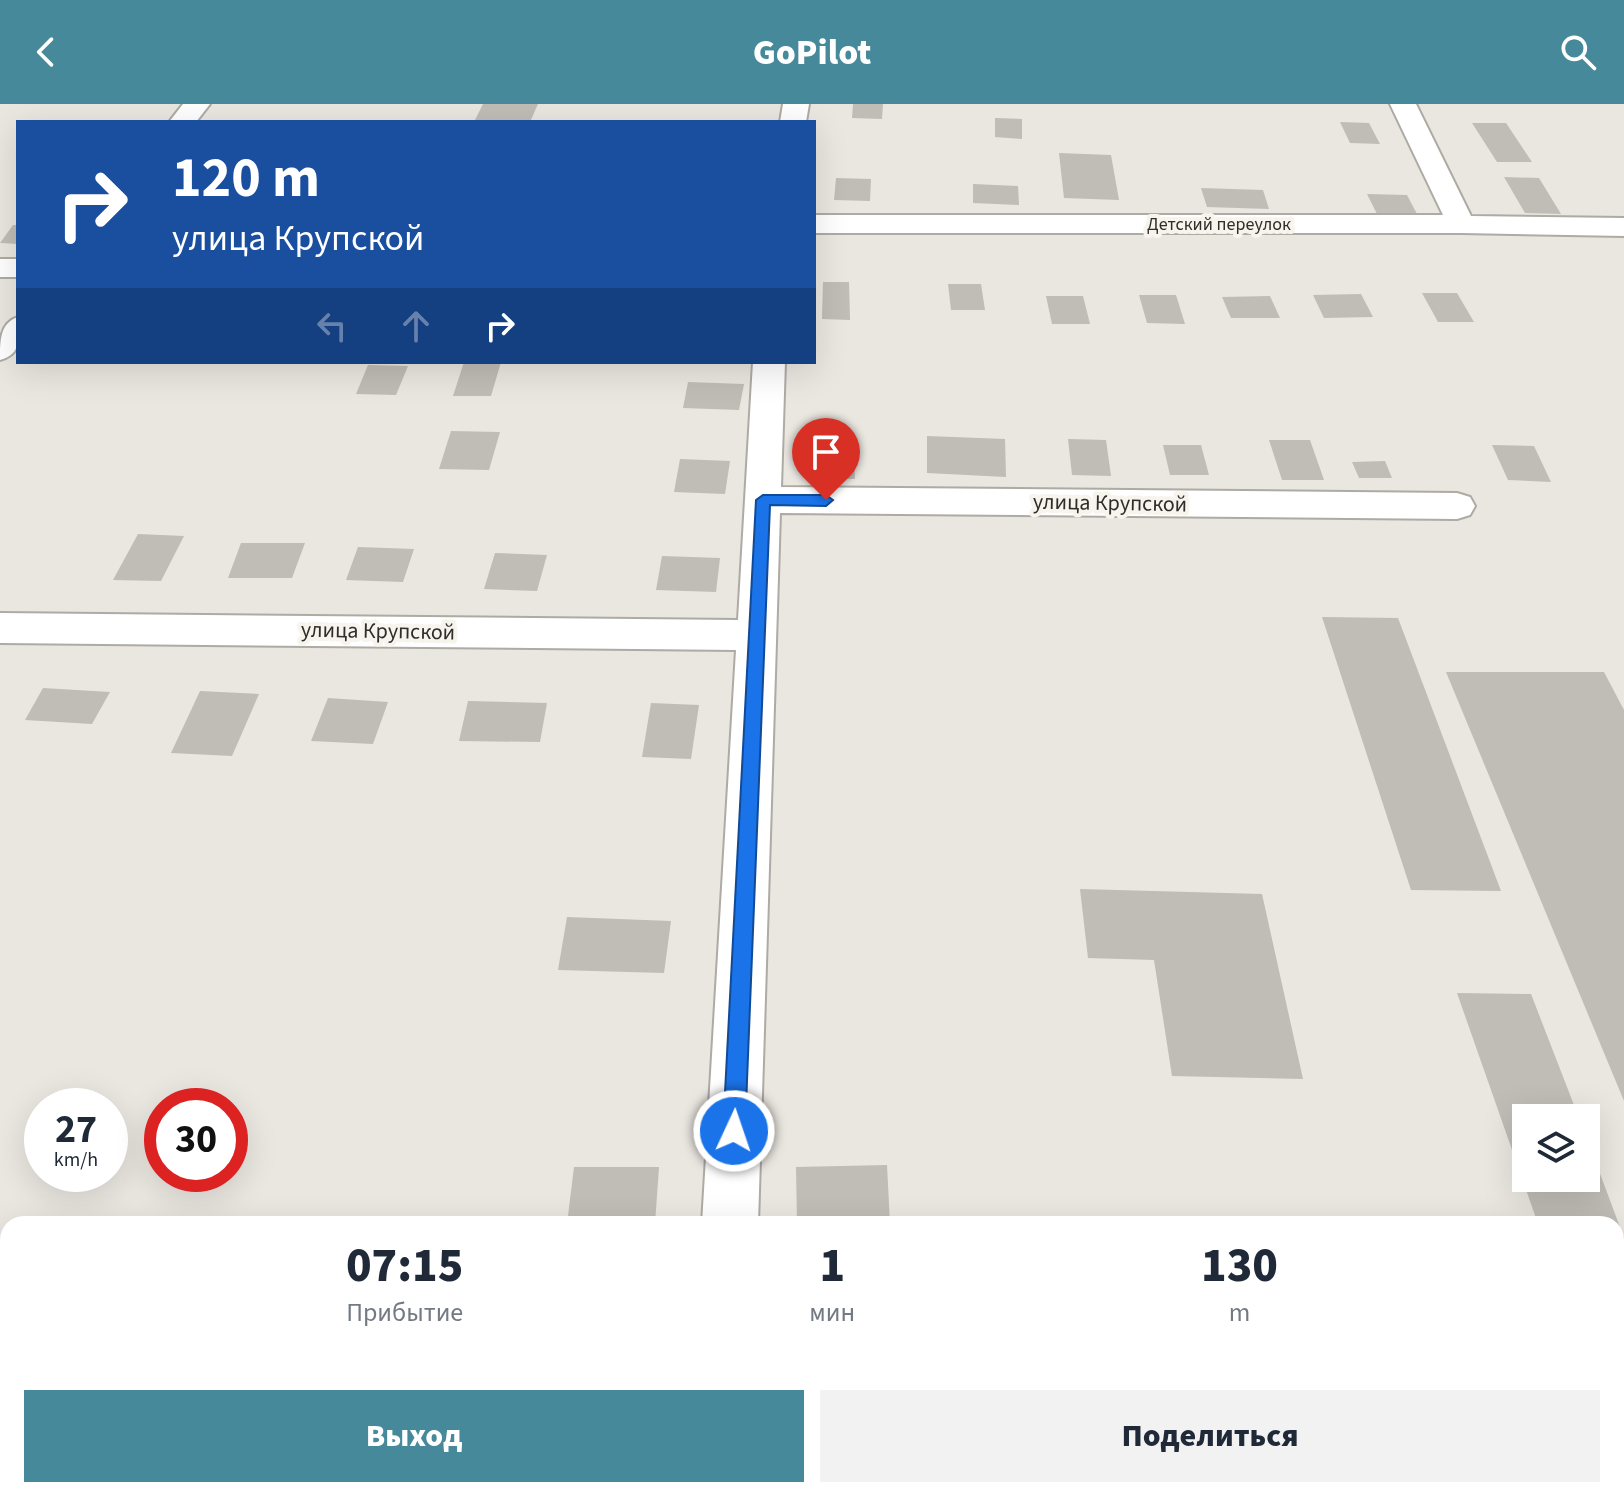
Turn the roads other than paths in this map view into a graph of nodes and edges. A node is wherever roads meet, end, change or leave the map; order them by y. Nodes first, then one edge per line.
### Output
1 (197, 104) edge
2 (1403, 104) edge
3 (184, 120) edge
4 (816, 224) edge
5 (1461, 224) junction
6 (1624, 227) edge
7 (16, 330) edge
8 (0, 350) edge
9 (769, 364) edge
10 (763, 500) junction
11 (1457, 506) dead end
12 (0, 628) edge
13 (757, 635) junction
14 (730, 1216) edge

1 - 3 street
2 - 5 street
4 - 5 street, Детский переулок
5 - 6 street, Детский переулок
7 - 8 street
9 - 10 street
10 - 11 street, улица Крупской
10 - 13 street
12 - 13 street, улица Крупской
13 - 14 street

